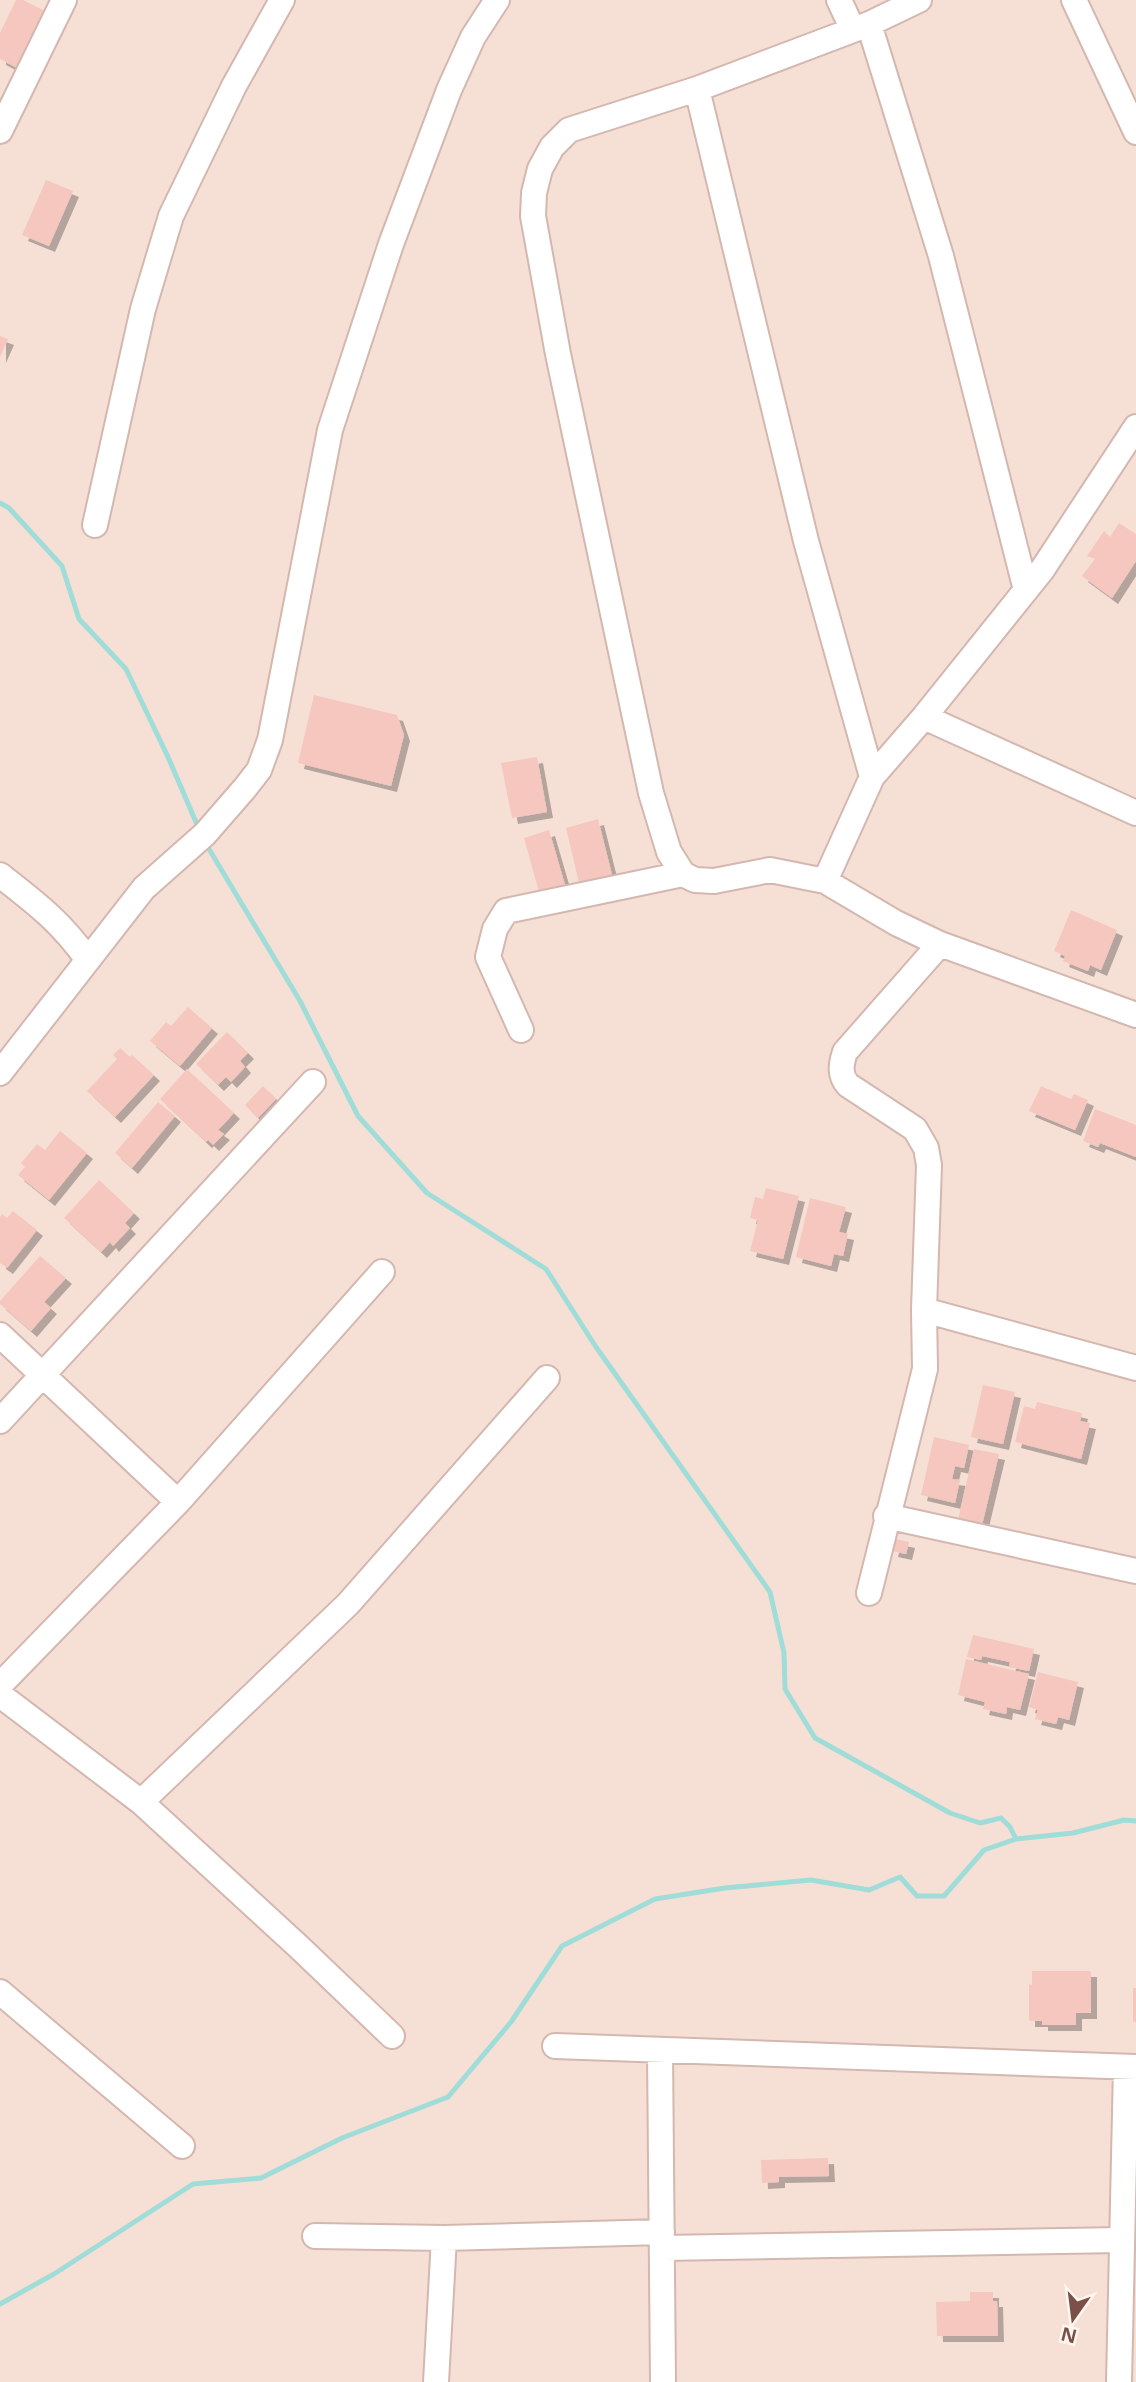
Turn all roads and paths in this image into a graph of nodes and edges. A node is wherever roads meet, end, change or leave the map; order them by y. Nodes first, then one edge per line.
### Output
1 (64, 0) edge
2 (282, 0) edge
3 (497, 0) edge
4 (839, 0) edge
5 (919, 0) edge
6 (1074, 0) edge
7 (861, 27) junction
8 (698, 89) junction
9 (0, 131) edge
10 (1136, 132) edge
11 (1136, 427) edge
12 (95, 525) dead end
13 (1026, 590) junction
14 (925, 717) junction
15 (872, 777) junction
16 (1136, 813) edge
17 (0, 874) edge
18 (683, 874) junction
19 (825, 881) junction
20 (940, 944) junction
21 (88, 960) junction
22 (1136, 1015) edge
23 (521, 1030) dead end
24 (0, 1073) edge
25 (313, 1082) dead end
26 (382, 1272) dead end
27 (924, 1310) junction
28 (0, 1335) edge
29 (1136, 1368) edge
30 (43, 1376) junction
31 (548, 1378) dead end
32 (0, 1421) edge
33 (178, 1502) junction
34 (886, 1516) junction
35 (1136, 1571) edge
36 (869, 1592) dead end
37 (0, 1685) edge
38 (0, 1695) edge
39 (141, 1802) junction
40 (0, 1992) edge
41 (392, 2036) dead end
42 (555, 2046) dead end
43 (660, 2050) junction
44 (1131, 2067) edge
45 (182, 2146) dead end
46 (314, 2236) dead end
47 (444, 2238) junction
48 (1122, 2239) junction
49 (662, 2240) junction
50 (1129, 2274) edge
51 (436, 2382) edge
52 (663, 2382) edge
53 (1119, 2382) edge

1 - 9 street
2 - 12 street
3 - 21 street
4 - 7 street
5 - 7 street
6 - 10 street
7 - 8 street
7 - 13 street
8 - 15 street
8 - 18 street
11 - 13 street
13 - 14 street
14 - 15 street
14 - 16 street
15 - 19 street
17 - 21 street
18 - 19 street
18 - 23 street
19 - 20 street
20 - 22 street
20 - 27 street
21 - 24 street
25 - 30 street
26 - 33 street
27 - 29 street
27 - 34 street
28 - 30 street
30 - 32 street
30 - 33 street
31 - 39 street
33 - 37 street
34 - 35 street
34 - 36 street
38 - 39 street
39 - 41 street
40 - 45 street
42 - 43 street
43 - 44 street
43 - 49 street
44 - 48 street
46 - 47 street
47 - 49 street
47 - 51 street
48 - 49 street
48 - 50 street
49 - 52 street
50 - 53 street

